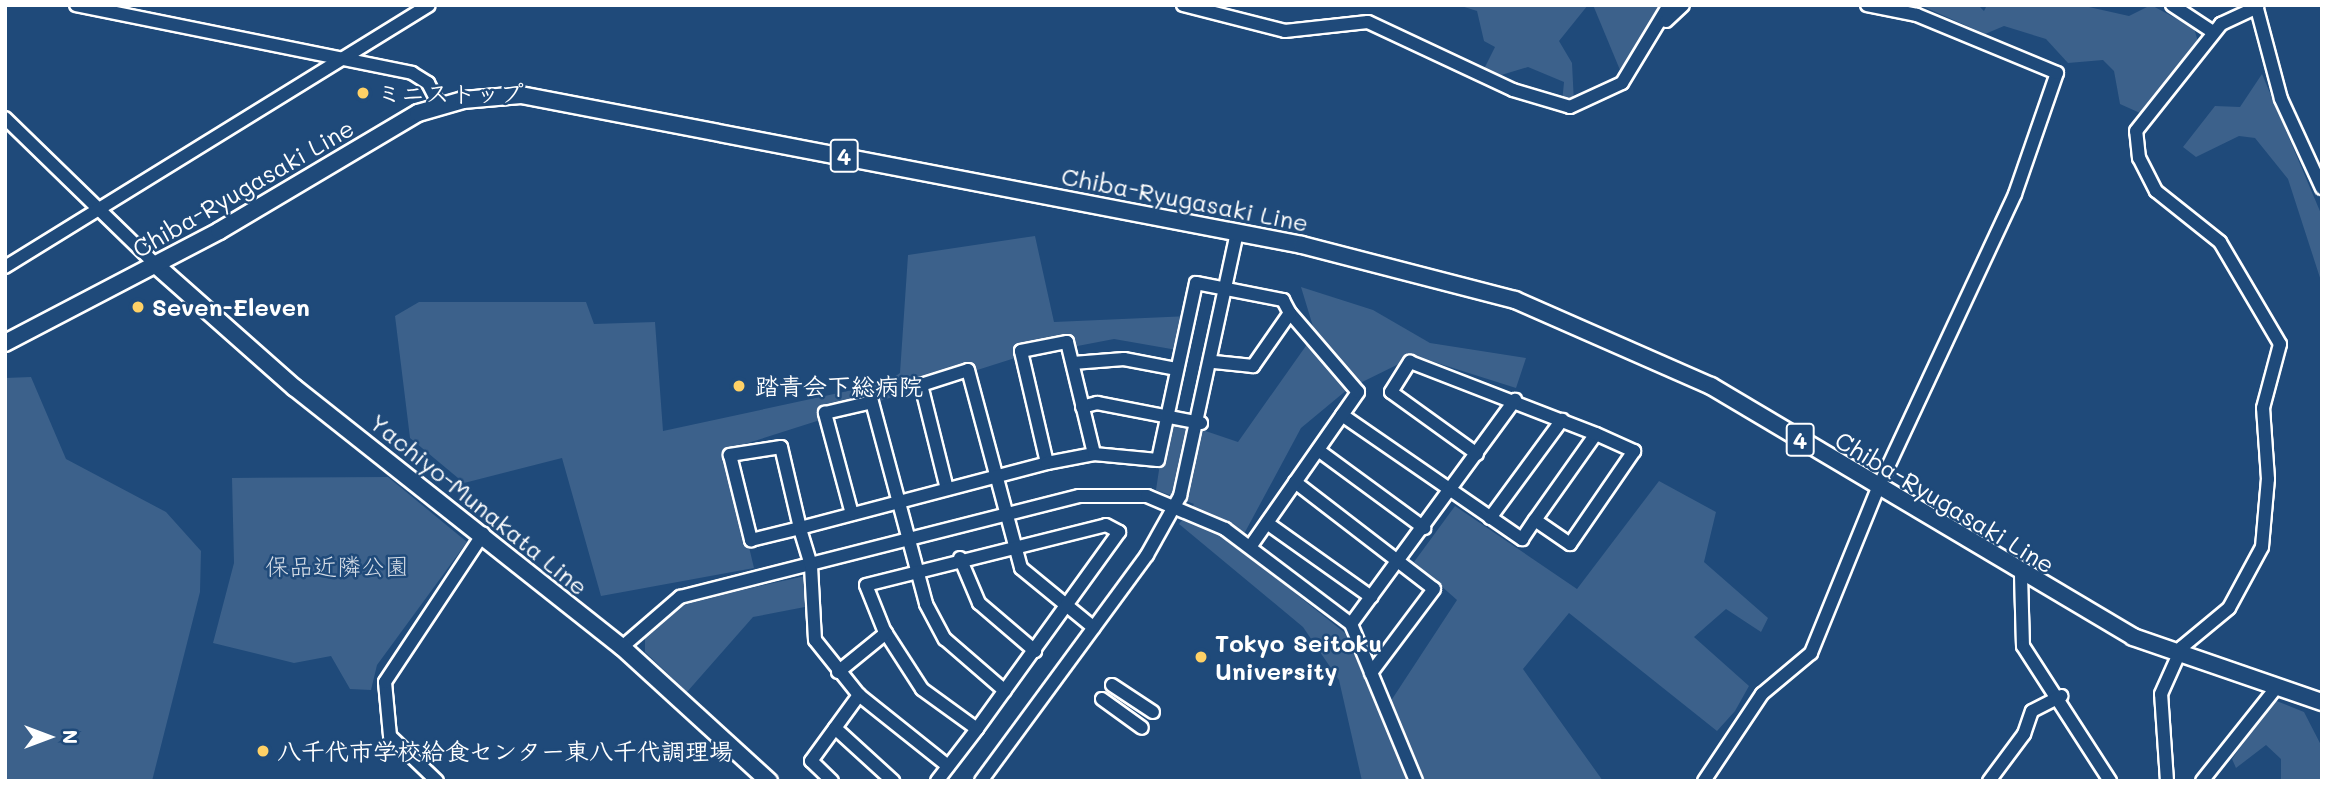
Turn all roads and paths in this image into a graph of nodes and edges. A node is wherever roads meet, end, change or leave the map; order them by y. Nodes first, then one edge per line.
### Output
1 (76, 5) edge
2 (429, 5) edge
3 (1183, 5) edge
4 (1669, 5) edge
5 (1683, 5) edge
6 (1867, 5) edge
7 (2172, 5) edge
8 (2256, 6) edge
9 (1656, 31) junction
10 (2213, 32) junction
11 (346, 60) junction
12 (439, 105) junction
13 (5, 118) edge
14 (2322, 188) edge
15 (99, 210) junction
16 (1237, 233) junction
17 (157, 265) junction
18 (5, 267) edge
19 (1228, 291) junction
20 (1290, 313) junction
21 (5, 343) edge
22 (1214, 362) junction
23 (1073, 363) junction
24 (1177, 369) junction
25 (1515, 400) junction
26 (1082, 407) junction
27 (1168, 415) junction
28 (1342, 415) junction
29 (1562, 420) junction
30 (1201, 423) junction
31 (1596, 434) junction
32 (1318, 450) junction
33 (1094, 454) junction
34 (1477, 454) junction
35 (1048, 463) junction
36 (993, 477) junction
37 (1295, 482) junction
38 (1878, 488) junction
39 (947, 489) junction
40 (1452, 492) junction
41 (897, 502) junction
42 (1176, 504) junction
43 (852, 514) junction
44 (1003, 516) junction
45 (1490, 518) junction
46 (1535, 520) junction
47 (1267, 523) junction
48 (800, 528) junction
49 (1424, 528) junction
50 (483, 534) junction
51 (906, 539) junction
52 (1011, 545) junction
53 (1251, 547) junction
54 (960, 558) junction
55 (1398, 562) junction
56 (811, 565) junction
57 (912, 569) junction
58 (2021, 575) junction
59 (1371, 597) junction
60 (1067, 607) junction
61 (1351, 624) junction
62 (1094, 628) junction
63 (886, 633) junction
64 (622, 647) junction
65 (1035, 651) junction
66 (2178, 655) junction
67 (838, 671) junction
68 (1371, 673) junction
69 (1112, 685) dead end
70 (2276, 688) junction
71 (1005, 691) junction
72 (859, 695) junction
73 (2061, 696) junction
74 (1102, 699) dead end
75 (2322, 702) edge
76 (1153, 712) dead end
77 (835, 728) junction
78 (1142, 728) dead end
79 (977, 729) junction
80 (948, 766) junction
81 (437, 781) edge
82 (769, 781) edge
83 (832, 781) edge
84 (893, 781) edge
85 (937, 781) edge
86 (981, 781) edge
87 (1416, 781) edge
88 (1704, 781) edge
89 (1989, 781) edge
90 (2110, 781) edge
91 (2167, 781) edge
92 (2202, 781) edge

1 - 11 street
2 - 11 street
3 - 9 street
4 - 9 street
5 - 9 street
6 - 38 street
7 - 10 street
8 - 10 street
8 - 14 street
10 - 66 street
11 - 12 street
11 - 15 street
12 - 16 main road, Chiba-Ryugasaki Line / 4
12 - 17 main road, Chiba-Ryugasaki Line / 4
13 - 15 street
15 - 17 street
15 - 18 street
16 - 19 street
16 - 38 main road, Chiba-Ryugasaki Line / 4
17 - 21 main road, Chiba-Ryugasaki Line / 4
17 - 50 main road, Yachiyo-Munakata Line
19 - 20 street
19 - 22 street
19 - 24 street
20 - 22 street
20 - 28 street
22 - 30 street
23 - 24 street
23 - 26 street
23 - 35 street
24 - 27 street
25 - 29 street
25 - 34 street
25 - 34 street
26 - 27 street
26 - 33 street
27 - 30 street
27 - 33 street
28 - 32 street
28 - 40 street
29 - 31 street
29 - 45 street
30 - 42 street
31 - 46 street
31 - 46 street
32 - 37 street
32 - 49 street
33 - 35 street
34 - 40 street
35 - 36 street
36 - 39 street
36 - 39 street
36 - 44 street
37 - 47 street
37 - 55 street
38 - 58 main road, Chiba-Ryugasaki Line / 4
38 - 88 street
39 - 41 street
40 - 45 street
40 - 49 street
41 - 43 street
41 - 43 street
41 - 51 street
42 - 44 street
42 - 53 street
42 - 62 street
43 - 48 street
44 - 51 street
44 - 52 street
45 - 46 street
47 - 53 street
47 - 59 street
48 - 48 street
48 - 56 street
49 - 55 street
50 - 64 main road, Yachiyo-Munakata Line
50 - 81 street
51 - 56 street
51 - 57 street
52 - 54 street
52 - 60 street
52 - 60 street
53 - 61 street
54 - 57 street
54 - 65 street
55 - 59 street
55 - 68 street
56 - 64 street
56 - 67 street
57 - 63 street
57 - 71 street
58 - 66 main road, Chiba-Ryugasaki Line / 4
58 - 73 street
59 - 61 street
60 - 62 street
60 - 65 street
61 - 68 street
62 - 86 street
63 - 67 street
63 - 79 street
64 - 82 main road, Yachiyo-Munakata Line
65 - 71 street
66 - 70 main road, Chiba-Ryugasaki Line / 4
66 - 91 street
67 - 72 street
68 - 87 street
69 - 76 street
70 - 75 main road, Chiba-Ryugasaki Line / 4
70 - 92 street
71 - 79 street
72 - 77 street
72 - 80 street
73 - 89 street
73 - 90 street
74 - 78 street
77 - 83 street
77 - 84 street
79 - 80 street
80 - 85 street

